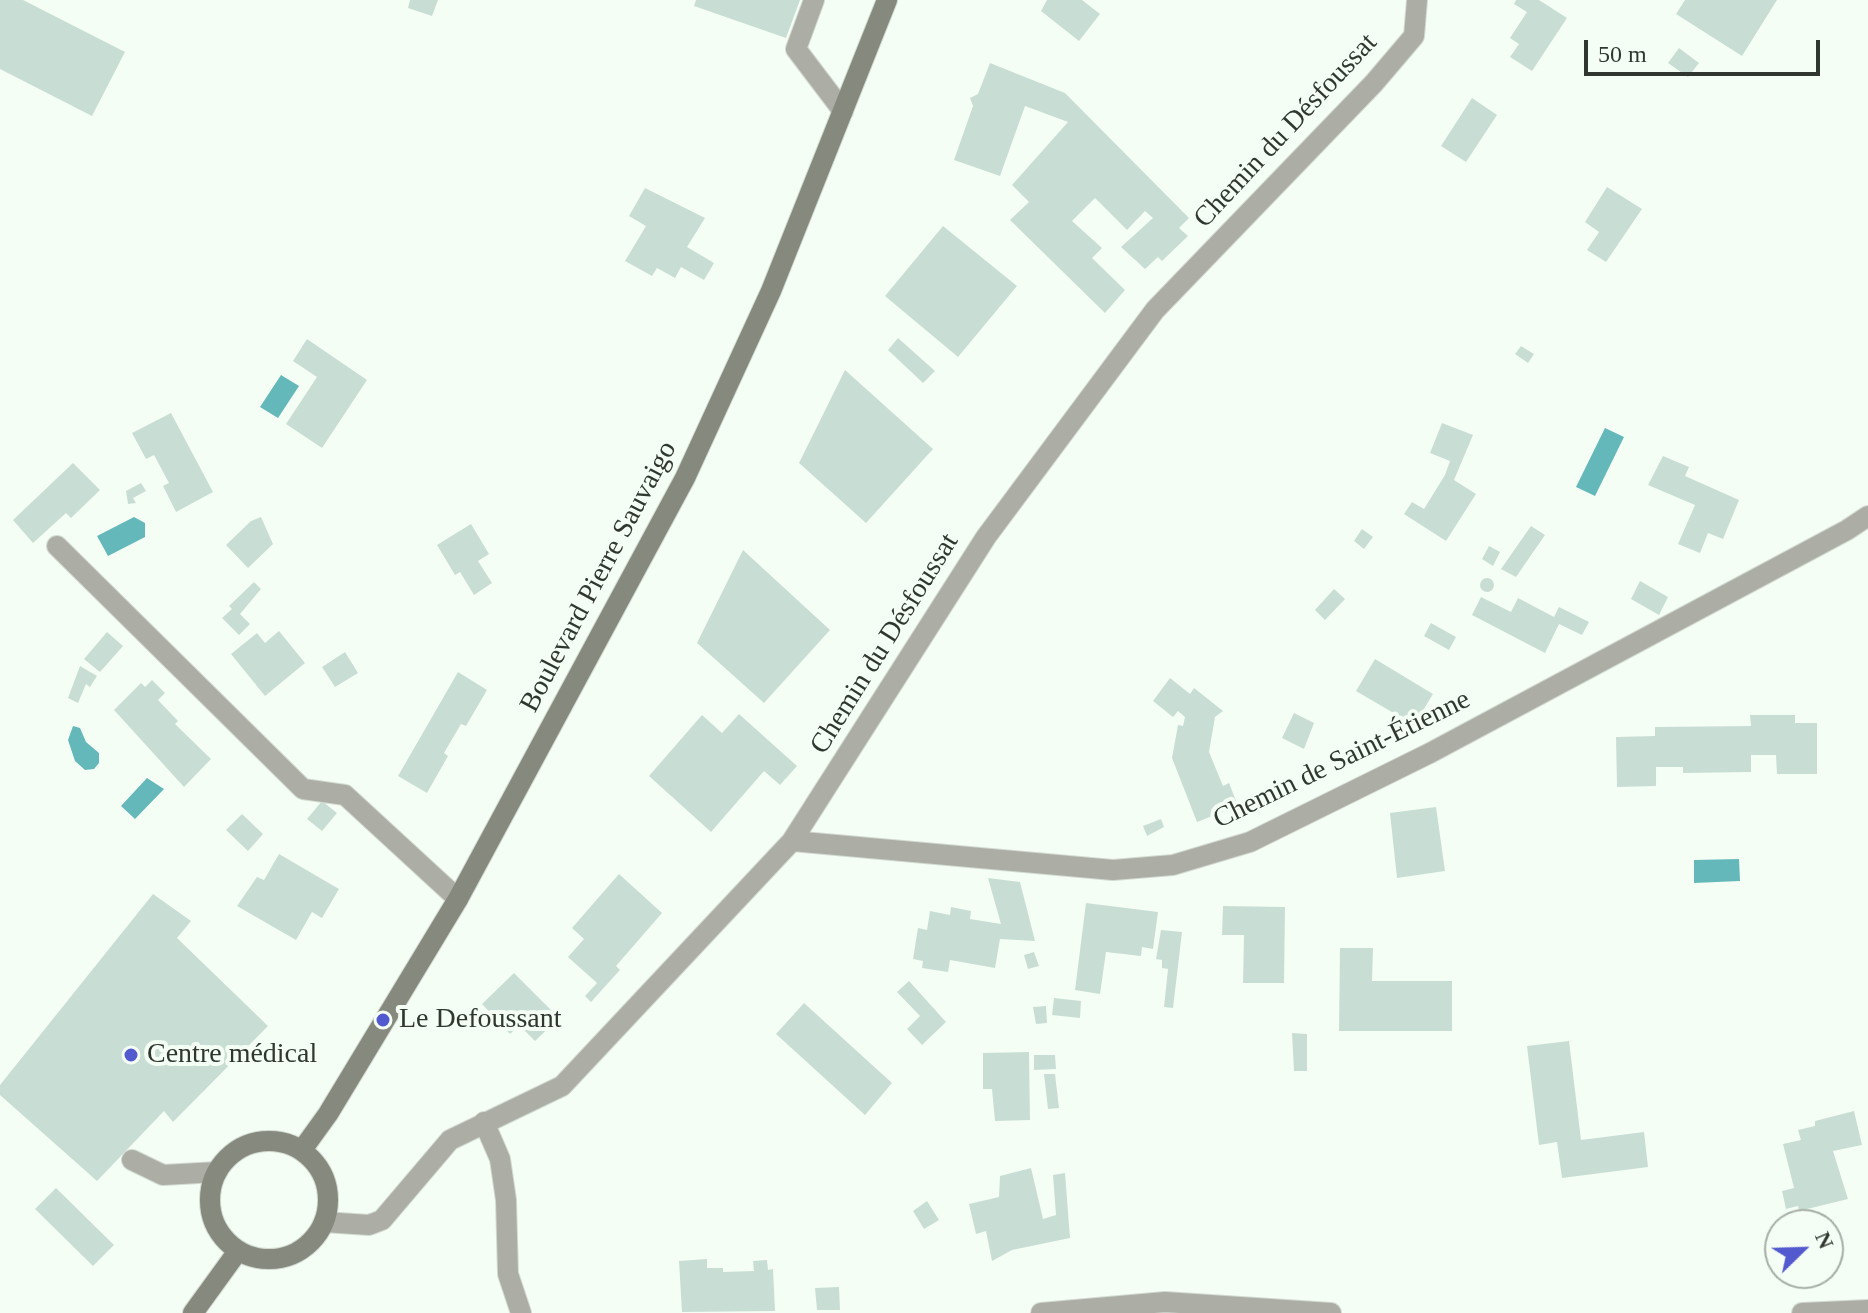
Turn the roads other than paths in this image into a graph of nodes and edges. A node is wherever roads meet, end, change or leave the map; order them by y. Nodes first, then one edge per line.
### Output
1 (814, 0) edge
2 (887, 0) edge
3 (1417, 0) edge
4 (843, 111) junction
5 (1868, 516) edge
6 (57, 546) dead end
7 (792, 841) junction
8 (458, 899) junction
9 (484, 1122) junction
10 (302, 1150) junction
11 (132, 1160) dead end
12 (217, 1172) junction
13 (324, 1222) junction
14 (238, 1251) junction
15 (1868, 1310) edge
16 (193, 1313) edge
17 (521, 1313) edge
18 (1041, 1313) edge
19 (1331, 1313) edge
20 (1802, 1313) edge

1 - 4 street
2 - 4 main road, Boulevard Pierre Sauvaigo
3 - 7 street, Chemin du Désfoussat
4 - 8 main road, Boulevard Pierre Sauvaigo
5 - 7 street, Chemin de Saint-Étienne
6 - 8 street
7 - 9 street, Chemin du Désfoussat
8 - 10 main road, Boulevard Pierre Sauvaigo
9 - 13 street, Chemin du Désfoussat
9 - 17 street
10 - 12 main road
10 - 13 main road
11 - 12 street
12 - 14 main road
13 - 14 main road
14 - 16 main road
15 - 20 street
18 - 19 street

